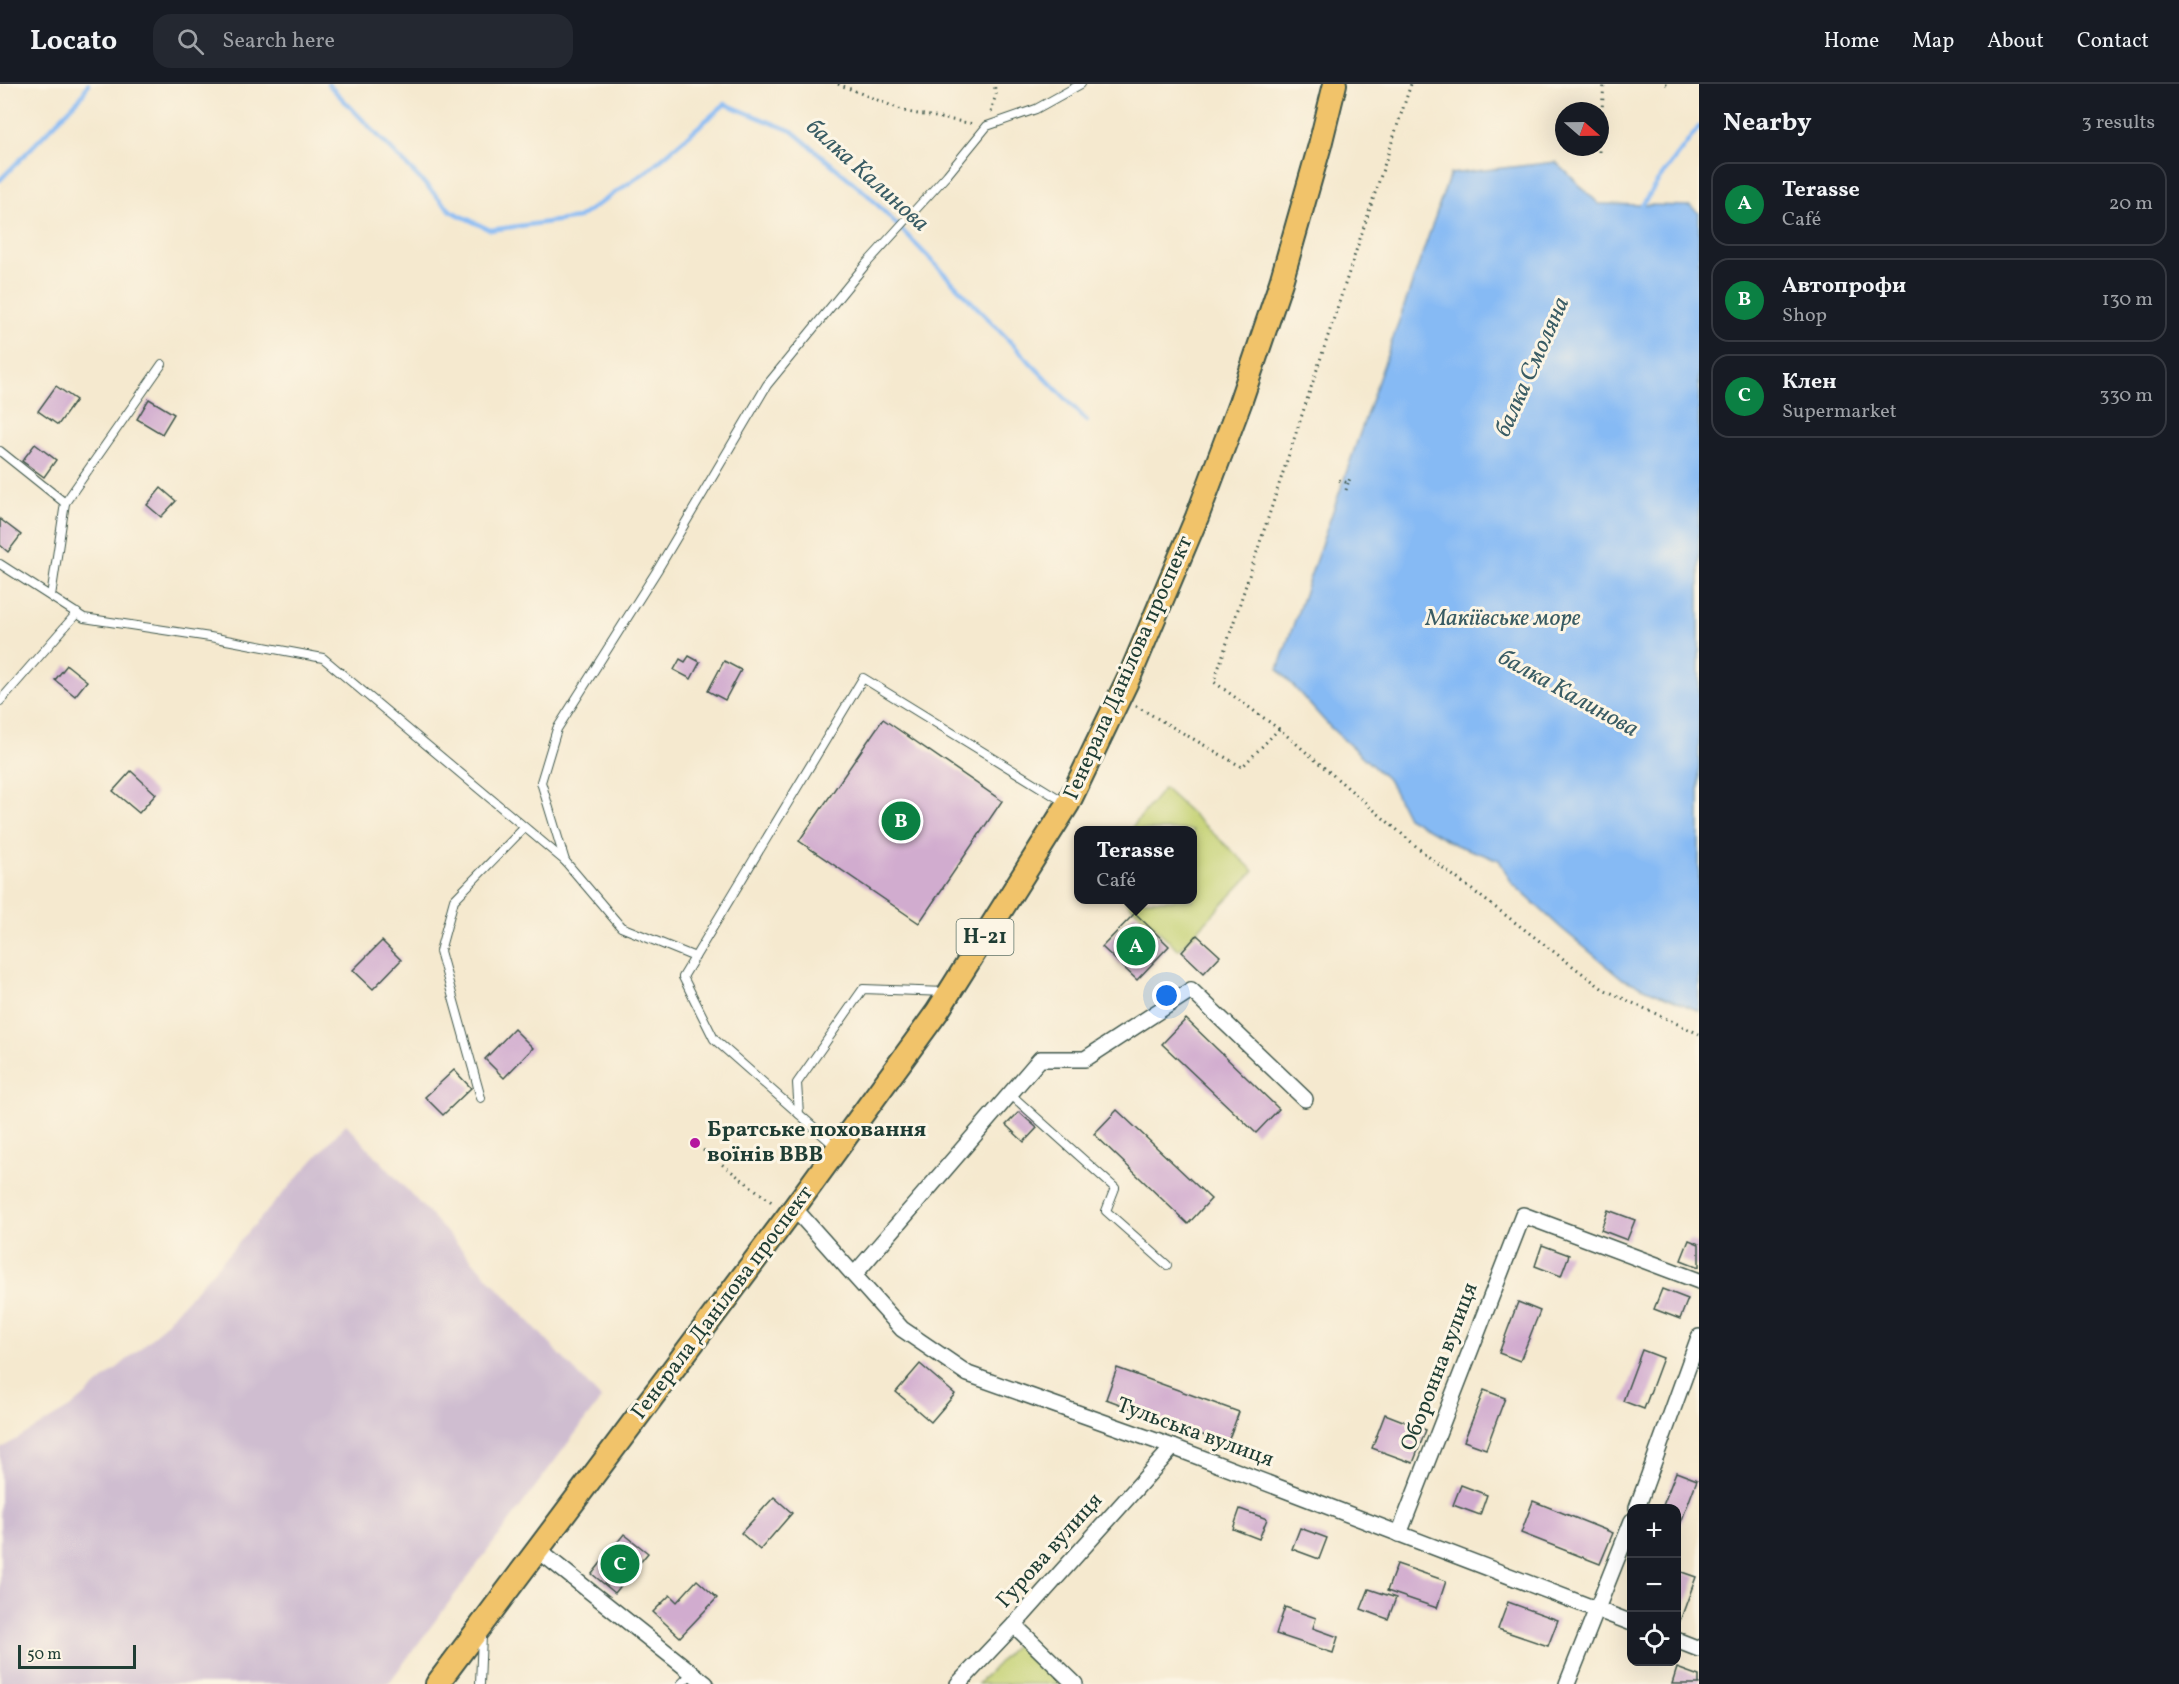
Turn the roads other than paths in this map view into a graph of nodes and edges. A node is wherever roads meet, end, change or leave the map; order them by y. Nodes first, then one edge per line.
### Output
1 (1081, 84) edge
2 (1335, 84) edge
3 (162, 364) dead end
4 (0, 451) edge
5 (65, 503) junction
6 (0, 564) edge
7 (51, 596) junction
8 (80, 616) junction
9 (0, 701) edge
10 (1068, 804) junction
11 (524, 828) junction
12 (565, 861) junction
13 (695, 957) junction
14 (950, 992) junction
15 (1009, 1093) junction
16 (481, 1098) dead end
17 (1305, 1099) dead end
18 (799, 1114) junction
19 (838, 1149) junction
20 (791, 1212) junction
21 (1167, 1265) dead end
22 (854, 1275) junction
23 (1699, 1281) edge
24 (1699, 1337) edge
25 (1173, 1447) junction
26 (1639, 1504) edge
27 (1627, 1533) edge
28 (1399, 1534) junction
29 (538, 1550) junction
30 (1596, 1610) junction
31 (1627, 1621) edge
32 (483, 1623) junction
33 (1014, 1625) junction
34 (1681, 1642) edge
35 (1699, 1649) edge
36 (686, 1679) edge
37 (437, 1684) edge
38 (480, 1684) edge
39 (706, 1684) edge
40 (958, 1684) edge
41 (1075, 1684) edge
42 (1567, 1684) edge

1 - 12 lane
2 - 10 main road, Генерала Данілова проспект / Н-21
3 - 5 lane
4 - 5 lane
5 - 7 lane
6 - 7 lane
7 - 8 lane
8 - 9 lane
8 - 11 lane
10 - 13 lane
10 - 14 main road, Генерала Данілова проспект / Н-21
11 - 12 lane
11 - 16 lane
12 - 13 lane
13 - 18 lane
14 - 18 lane
14 - 19 main road, Генерала Данілова проспект / Н-21
15 - 17 street
15 - 21 lane
15 - 22 street
18 - 19 lane
19 - 20 main road, Генерала Данілова проспект / Н-21
20 - 22 street, Тульська вулиця
20 - 29 main road, Генерала Данілова проспект / Н-21
22 - 25 street, Тульська вулиця
23 - 28 street, Оборонна вулиця
24 - 26 street
25 - 28 street, Тульська вулиця
25 - 33 street, Гурова вулиця
27 - 30 street
28 - 30 street, Тульська вулиця
29 - 32 main road, Генерала Данілова проспект / Н-21
29 - 36 street
30 - 31 street, Тульська вулиця
30 - 42 street
32 - 37 main road, Генерала Данілова проспект / Н-21
32 - 38 lane
33 - 40 street, Гурова вулиця
33 - 41 street
34 - 35 street
36 - 39 street

